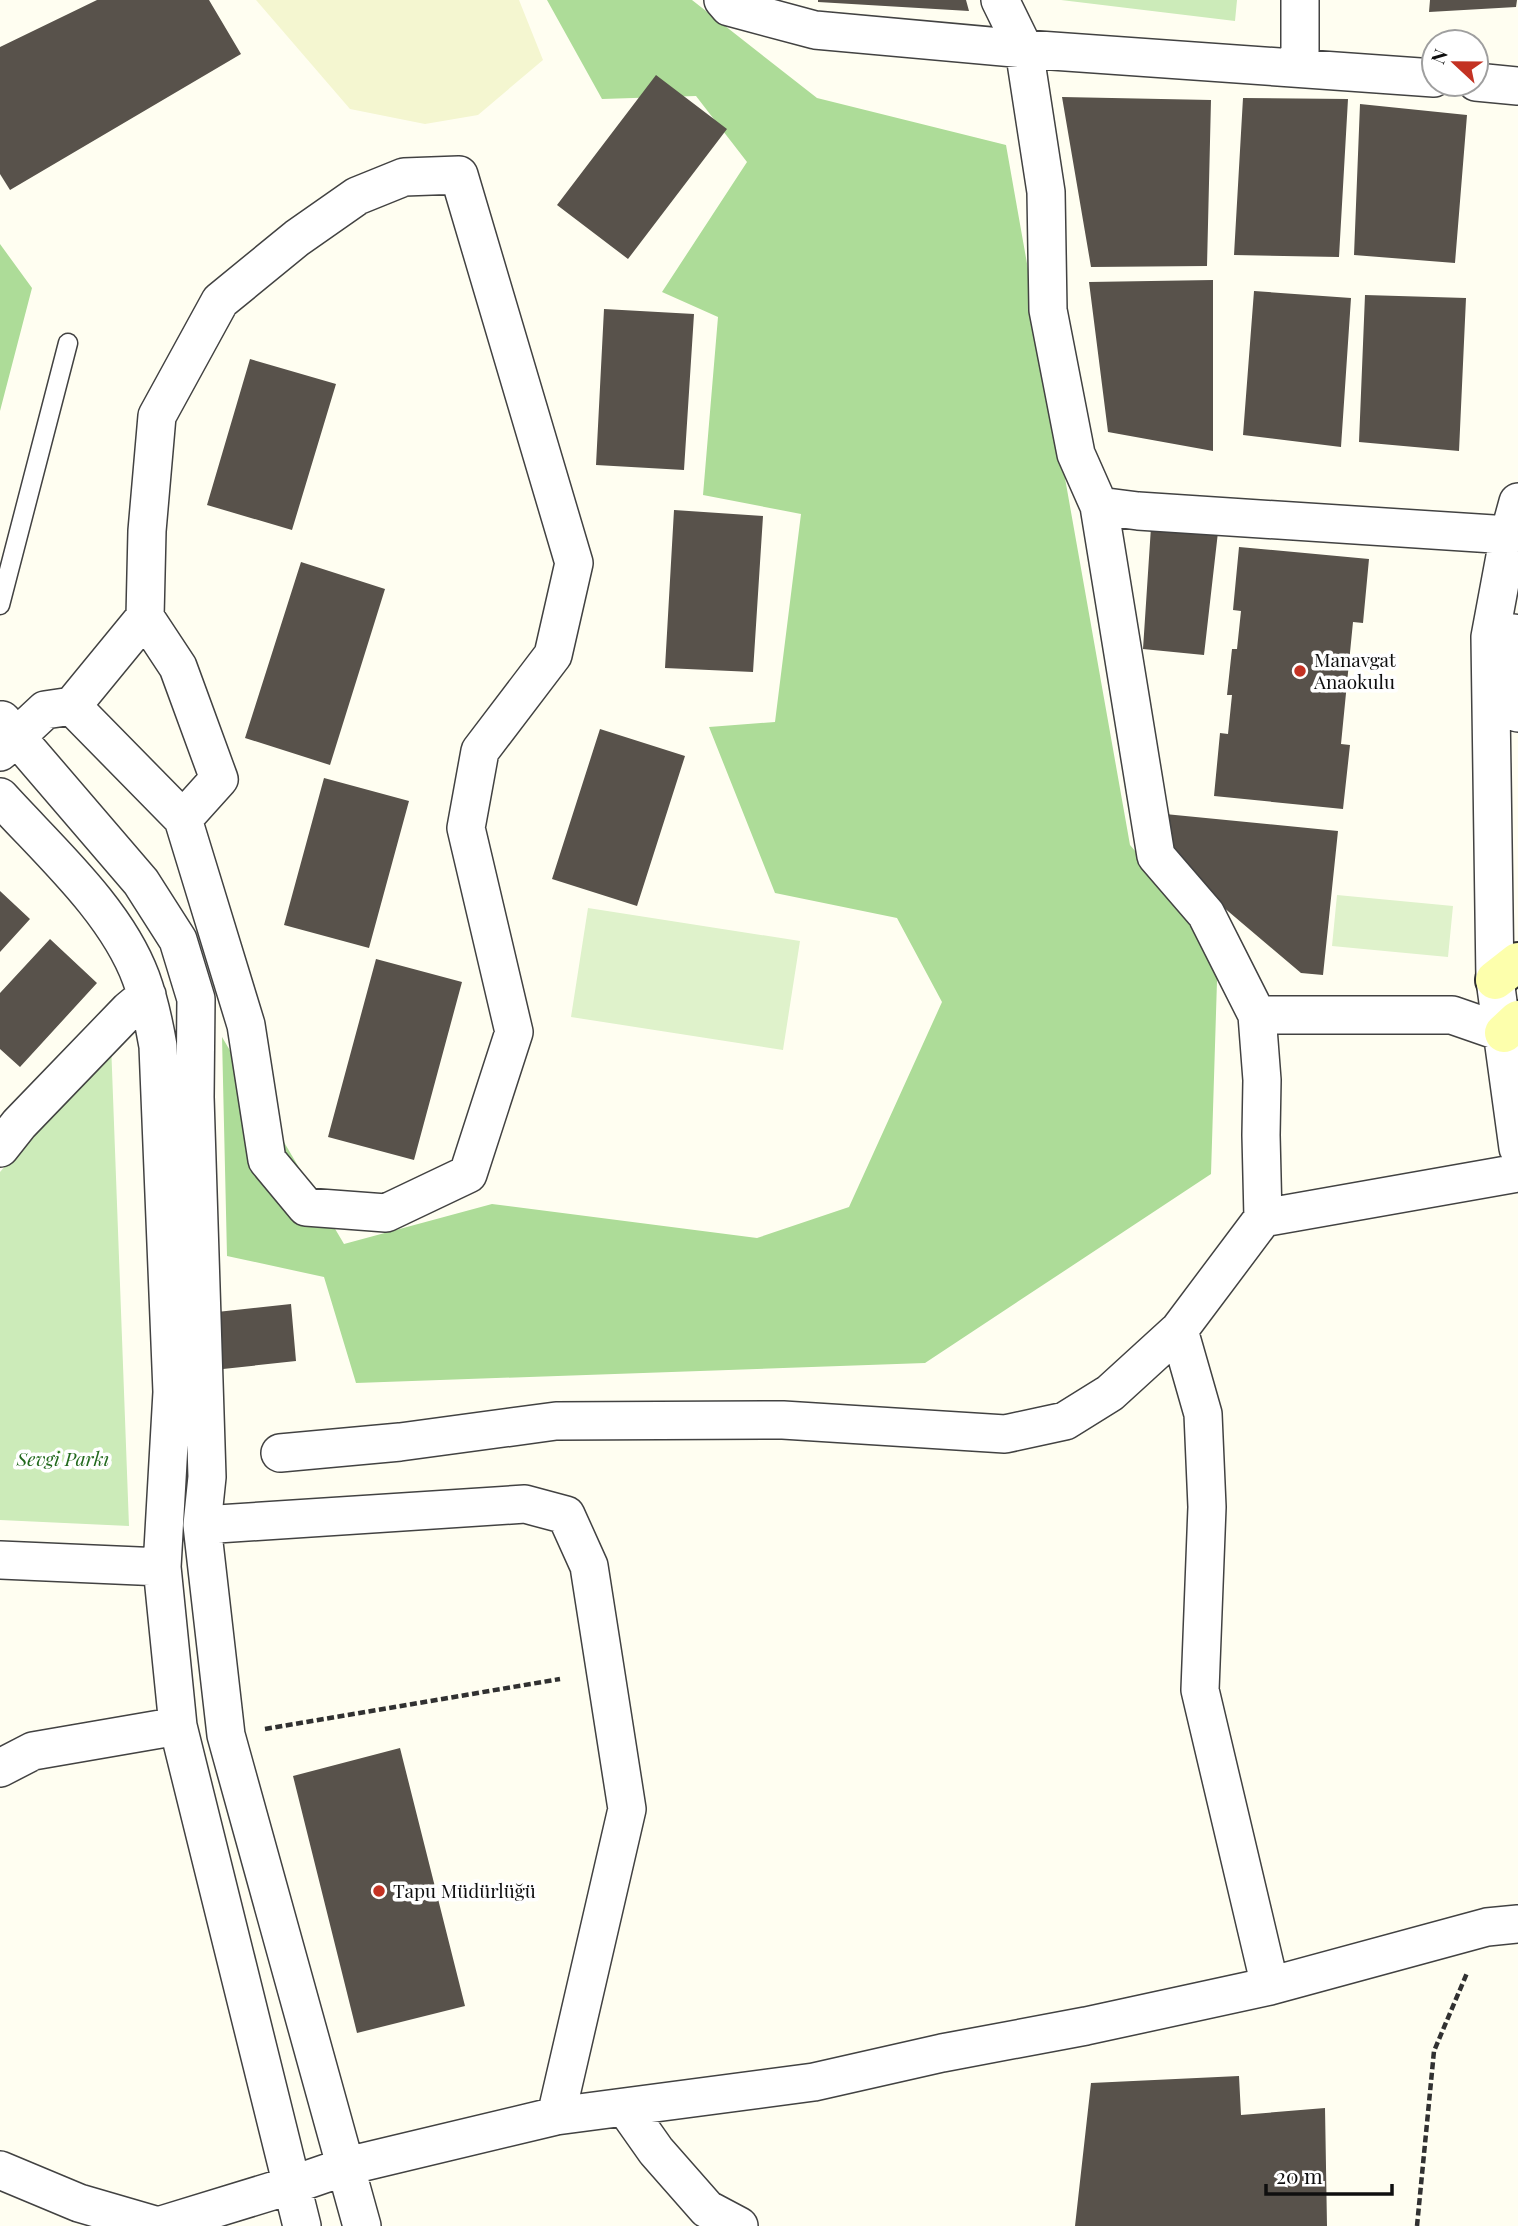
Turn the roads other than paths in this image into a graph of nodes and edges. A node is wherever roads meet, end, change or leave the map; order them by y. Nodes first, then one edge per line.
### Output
1 (723, 0) edge
2 (1000, 0) edge
3 (1300, 0) edge
4 (1024, 49) junction
5 (1300, 67) junction
6 (1420, 77) edge
7 (1490, 83) edge
8 (1518, 86) edge
9 (68, 343) dead end
10 (1099, 506) junction
11 (1513, 518) edge
12 (0, 605) edge
13 (145, 617) junction
14 (72, 706) junction
15 (1518, 713) edge
16 (5, 736) edge
17 (0, 797) edge
18 (183, 818) junction
19 (1507, 971) edge
20 (147, 996) junction
21 (1256, 1015) junction
22 (1452, 1015) junction
23 (1511, 1026) edge
24 (0, 1148) edge
25 (1518, 1148) edge
26 (1518, 1173) edge
27 (1263, 1218) junction
28 (1179, 1330) junction
29 (281, 1453) dead end
30 (202, 1525) junction
31 (0, 1560) edge
32 (162, 1567) junction
33 (178, 1726) junction
34 (0, 1768) edge
35 (1502, 1926) edge
36 (1270, 1986) junction
37 (625, 2107) junction
38 (556, 2116) junction
39 (347, 2166) junction
40 (0, 2170) edge
41 (292, 2185) junction
42 (302, 2226) edge
43 (362, 2226) edge
44 (739, 2226) edge

1 - 4 street
2 - 4 street
3 - 5 street
4 - 5 street
4 - 10 street
5 - 6 street
7 - 8 street
9 - 12 lane
10 - 11 street
10 - 21 street
11 - 15 street
11 - 19 street
13 - 14 street
13 - 18 street
13 - 18 street
14 - 16 street
14 - 18 street
16 - 30 street
17 - 20 street
19 - 22 street
19 - 23 street
20 - 24 street
20 - 32 street
21 - 22 street
21 - 27 street
22 - 23 street
23 - 25 street
26 - 27 street
27 - 28 street
28 - 29 street
28 - 36 street
30 - 38 street
30 - 39 street
31 - 32 street
32 - 33 street
33 - 34 street
33 - 41 street
35 - 36 street
36 - 37 street
37 - 38 street
37 - 44 street
38 - 39 street
39 - 41 street
39 - 43 street
40 - 41 street
41 - 42 street

